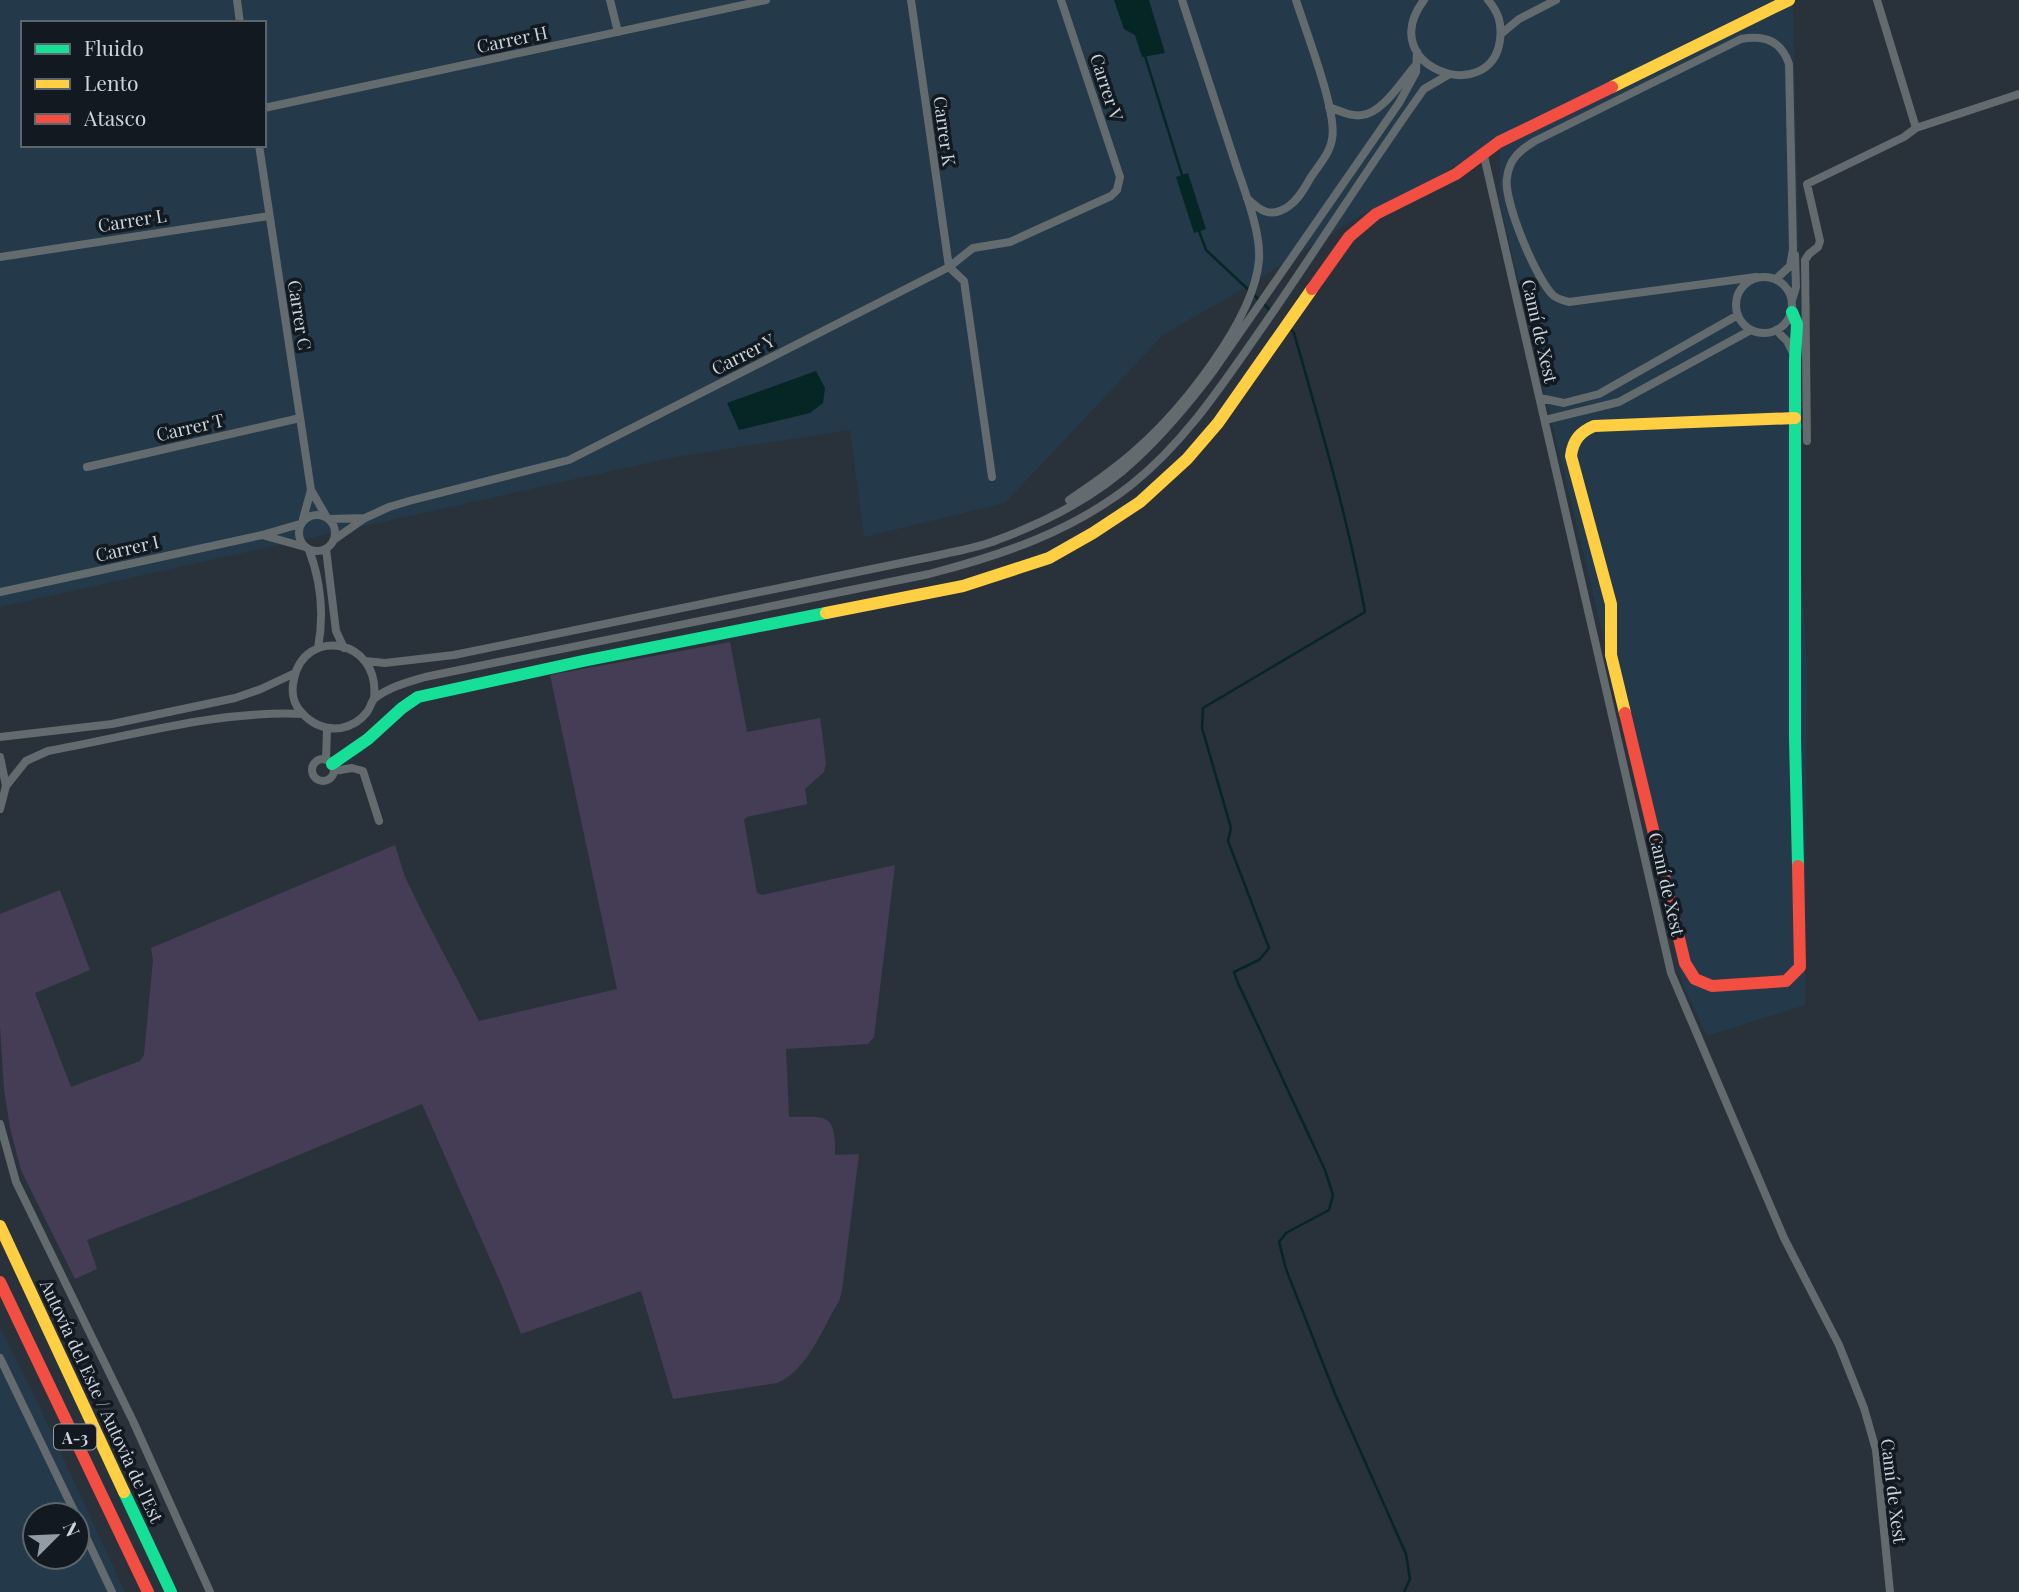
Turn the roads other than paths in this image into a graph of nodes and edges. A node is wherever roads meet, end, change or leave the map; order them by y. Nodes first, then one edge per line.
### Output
1 (237, 0) edge
2 (610, 0) edge
3 (766, 0) edge
4 (911, 0) edge
5 (1061, 0) edge
6 (1182, 0) edge
7 (1296, 0) edge
8 (1424, 0) edge
9 (1488, 0) edge
10 (1556, 0) edge
11 (1789, 0) edge
12 (1877, 0) edge
13 (240, 21) edge
14 (618, 32) junction
15 (1501, 34) junction
16 (1417, 52) junction
17 (1416, 64) junction
18 (1448, 75) junction
19 (2019, 94) edge
20 (1329, 107) junction
21 (266, 108) edge
22 (1916, 128) junction
23 (259, 147) edge
24 (1484, 156) junction
25 (1120, 185) joint
26 (1245, 196) junction
27 (269, 216) junction
28 (1793, 249) junction
29 (0, 257) edge
30 (949, 267) junction
31 (1756, 277) junction
32 (1776, 279) junction
33 (1720, 283) junction
34 (1736, 302) junction
35 (1792, 306) junction
36 (1738, 315) junction
37 (1751, 330) junction
38 (1776, 330) junction
39 (1795, 360) junction
40 (1540, 398) junction
41 (300, 418) junction
42 (1795, 418) junction
43 (1545, 420) junction
44 (1807, 441) dead end
45 (87, 467) dead end
46 (992, 477) dead end
47 (311, 490) junction
48 (327, 517) junction
49 (365, 518) junction
50 (1041, 520) junction
51 (301, 523) junction
52 (262, 536) junction
53 (335, 539) junction
54 (307, 549) junction
55 (326, 549) junction
56 (0, 592) edge
57 (318, 648) junction
58 (344, 648) junction
59 (365, 661) junction
60 (295, 673) junction
61 (374, 699) junction
62 (303, 714) junction
63 (327, 728) junction
64 (0, 737) edge
65 (0, 757) edge
66 (331, 765) junction
67 (6, 786) junction
68 (0, 809) edge
69 (379, 821) dead end
70 (0, 1124) edge
71 (0, 1226) edge
72 (0, 1282) edge
73 (0, 1358) edge
74 (69, 1501) edge
75 (91, 1548) edge
76 (112, 1592) edge
77 (148, 1592) edge
78 (171, 1592) edge
79 (210, 1592) edge
80 (1891, 1592) edge

1 - 13 street
2 - 14 street
3 - 14 street, Carrer H
4 - 30 street, Carrer K
5 - 25 street, Carrer V
6 - 26 street
7 - 20 street
8 - 16 street
9 - 15 street
10 - 15 street
11 - 24 main road
12 - 22 street
14 - 21 street, Carrer H
15 - 18 street
16 - 17 street
16 - 18 street
17 - 20 street
17 - 50 street
18 - 61 street
19 - 22 street
20 - 26 street
22 - 44 street
23 - 27 street, Carrer C
24 - 40 street, Camí de Xest
24 - 66 main road
25 - 30 street, Carrer Y
26 - 50 street
27 - 29 street, Carrer L
27 - 41 street, Carrer C
28 - 32 street
28 - 33 street
28 - 35 street
30 - 46 street
30 - 49 street, Carrer Y
31 - 32 street
31 - 33 street
31 - 34 street
32 - 35 street
33 - 34 street
34 - 36 street
35 - 38 street
35 - 39 main road
36 - 37 street
36 - 40 street
37 - 38 street
37 - 43 street
38 - 39 street
39 - 42 main road
40 - 43 street, Camí de Xest
41 - 45 street, Carrer T
41 - 47 street, Carrer C
42 - 42 main road
43 - 80 street, Camí de Xest
47 - 48 street, Carrer C
47 - 51 street, Carrer C
48 - 49 street, Carrer Y
48 - 51 street
48 - 53 street
49 - 53 street, Carrer Y
50 - 59 street
51 - 52 street, Carrer I
51 - 54 street
52 - 54 street, Carrer I
52 - 56 street, Carrer I
53 - 55 street
54 - 55 street
54 - 57 street
55 - 58 street
57 - 58 street
57 - 60 street
58 - 59 street
59 - 61 street
60 - 62 street
60 - 64 street
61 - 63 street
62 - 63 street
62 - 67 street
63 - 66 street
65 - 67 street
66 - 69 street
67 - 68 street
70 - 79 street
71 - 78 main road, Autovía del Este / Autovia de l'Est / A-3
72 - 77 main road, A-3
73 - 74 street
75 - 76 street

